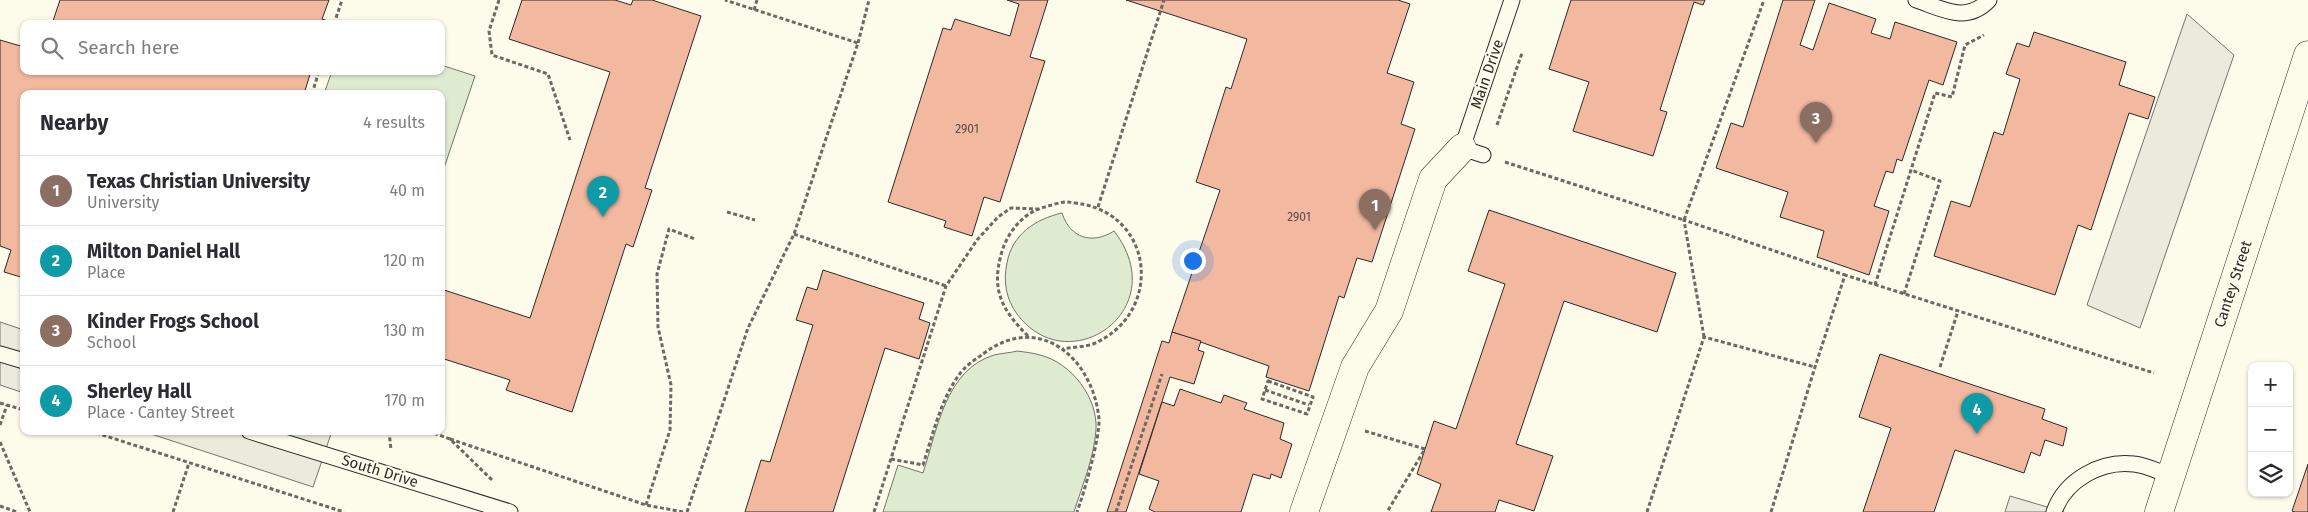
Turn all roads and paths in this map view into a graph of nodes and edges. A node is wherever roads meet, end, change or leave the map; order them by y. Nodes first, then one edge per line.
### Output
1 (342, 0) edge
2 (499, 0) edge
3 (725, 0) edge
4 (758, 0) edge
5 (869, 0) edge
6 (1164, 0) edge
7 (1512, 0) edge
8 (1764, 0) edge
9 (1916, 0) edge
10 (1989, 0) edge
11 (754, 10) junction
12 (335, 20) edge
13 (858, 43) junction
14 (1965, 45) dead end
15 (2308, 55) edge
16 (318, 75) edge
17 (313, 90) edge
18 (570, 140) dead end
19 (1472, 151) junction
20 (1911, 170) junction
21 (1098, 207) junction
22 (1038, 209) junction
23 (727, 212) dead end
24 (755, 220) dead end
25 (1684, 220) junction
26 (794, 234) junction
27 (695, 239) dead end
28 (1845, 275) junction
29 (1875, 285) junction
30 (946, 286) junction
31 (1904, 294) junction
32 (1958, 311) junction
33 (1028, 336) junction
34 (1704, 337) junction
35 (1063, 349) junction
36 (0, 354) edge
37 (20, 360) edge
38 (1814, 367) junction
39 (1940, 367) dead end
40 (2154, 373) dead end
41 (1162, 374) dead end
42 (1265, 390) junction
43 (1306, 395) dead end
44 (0, 403) edge
45 (1303, 403) dead end
46 (6, 405) junction
47 (20, 409) edge
48 (1301, 412) dead end
49 (0, 425) edge
50 (1362, 430) dead end
51 (102, 435) edge
52 (262, 435) edge
53 (439, 435) edge
54 (450, 439) junction
55 (0, 442) edge
56 (891, 459) junction
57 (189, 463) junction
58 (2171, 476) junction
59 (497, 485) dead end
60 (646, 505) junction
61 (0, 506) edge
62 (331, 510) edge
63 (17, 512) edge
64 (30, 512) edge
65 (173, 512) edge
66 (344, 512) edge
67 (510, 512) edge
68 (683, 512) edge
69 (687, 512) edge
70 (874, 512) edge
71 (1077, 512) edge
72 (1116, 512) edge
73 (1304, 512) edge
74 (1387, 512) edge
75 (1648, 512) edge
76 (1771, 512) edge
77 (2054, 512) edge
78 (2159, 512) edge

1 - 12 path
2 - 18 path
3 - 11 path
4 - 11 path
5 - 13 path
6 - 21 path
7 - 19 lane, Main Drive
8 - 25 path
9 - 10 lane
11 - 13 path
13 - 26 path
14 - 20 path
15 - 58 street, Cantey Street
16 - 17 path
19 - 25 path
19 - 73 street
20 - 29 path
20 - 31 path
21 - 22 path
21 - 35 path
22 - 30 path
22 - 33 path
23 - 24 path
25 - 28 path
25 - 34 path
26 - 30 path
26 - 69 path
27 - 60 path
28 - 29 path
28 - 38 path
29 - 31 path
30 - 56 path
31 - 32 path
32 - 39 path
32 - 40 path
33 - 35 path
33 - 56 path
34 - 38 path
34 - 75 path
35 - 71 path
36 - 37 lane
38 - 76 path
41 - 72 path
42 - 43 path
42 - 45 path
42 - 48 path
44 - 46 path
46 - 47 path
46 - 49 path
50 - 74 path
51 - 57 path
52 - 67 lane, South Drive
53 - 54 path
54 - 59 path
54 - 60 path
55 - 64 path
56 - 70 path
57 - 62 path
57 - 65 path
58 - 77 lane
58 - 78 street, Cantey Street
60 - 68 path
61 - 63 path
62 - 66 path

